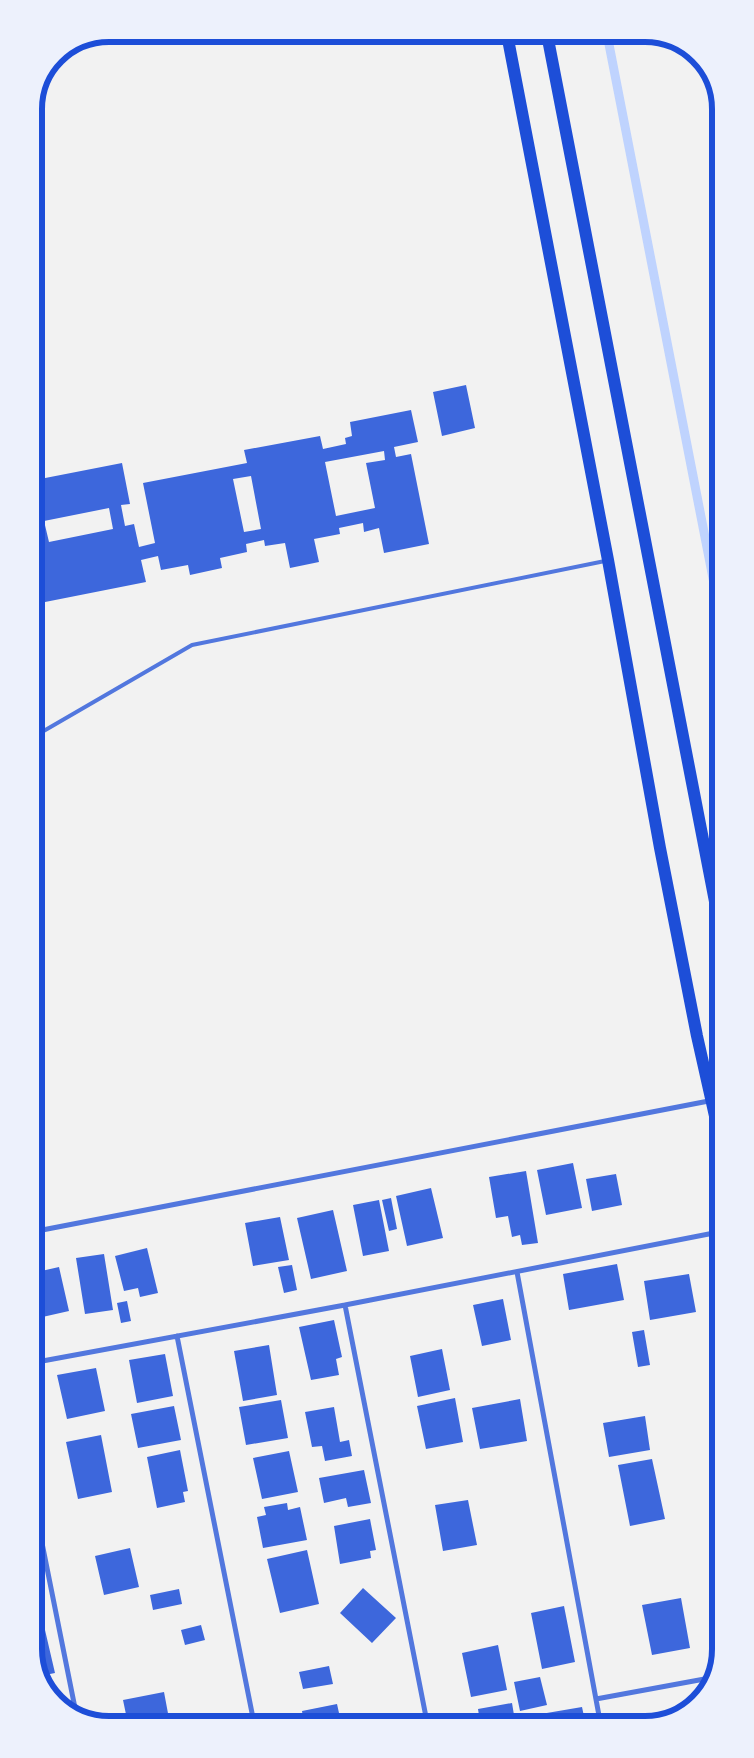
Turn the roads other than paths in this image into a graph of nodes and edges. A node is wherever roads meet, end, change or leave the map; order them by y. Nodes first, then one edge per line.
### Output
1 (509, 43) edge
2 (549, 43) edge
3 (608, 560) junction
4 (43, 732) edge
5 (712, 886) edge
6 (712, 1085) edge
7 (712, 1100) edge
8 (42, 1230) edge
9 (712, 1233) edge
10 (517, 1272) junction
11 (345, 1305) junction
12 (177, 1336) junction
13 (42, 1361) edge
14 (42, 1543) edge
15 (704, 1679) edge
16 (596, 1698) junction
17 (75, 1706) edge
18 (252, 1715) edge
19 (426, 1716) edge
20 (599, 1716) edge

1 - 3 main road
2 - 5 main road
3 - 4 lane
3 - 6 main road
7 - 8 street
9 - 10 street
10 - 11 street
10 - 16 street
11 - 12 street
11 - 19 street
12 - 13 street
12 - 18 street
14 - 17 street
15 - 16 street
16 - 20 street

